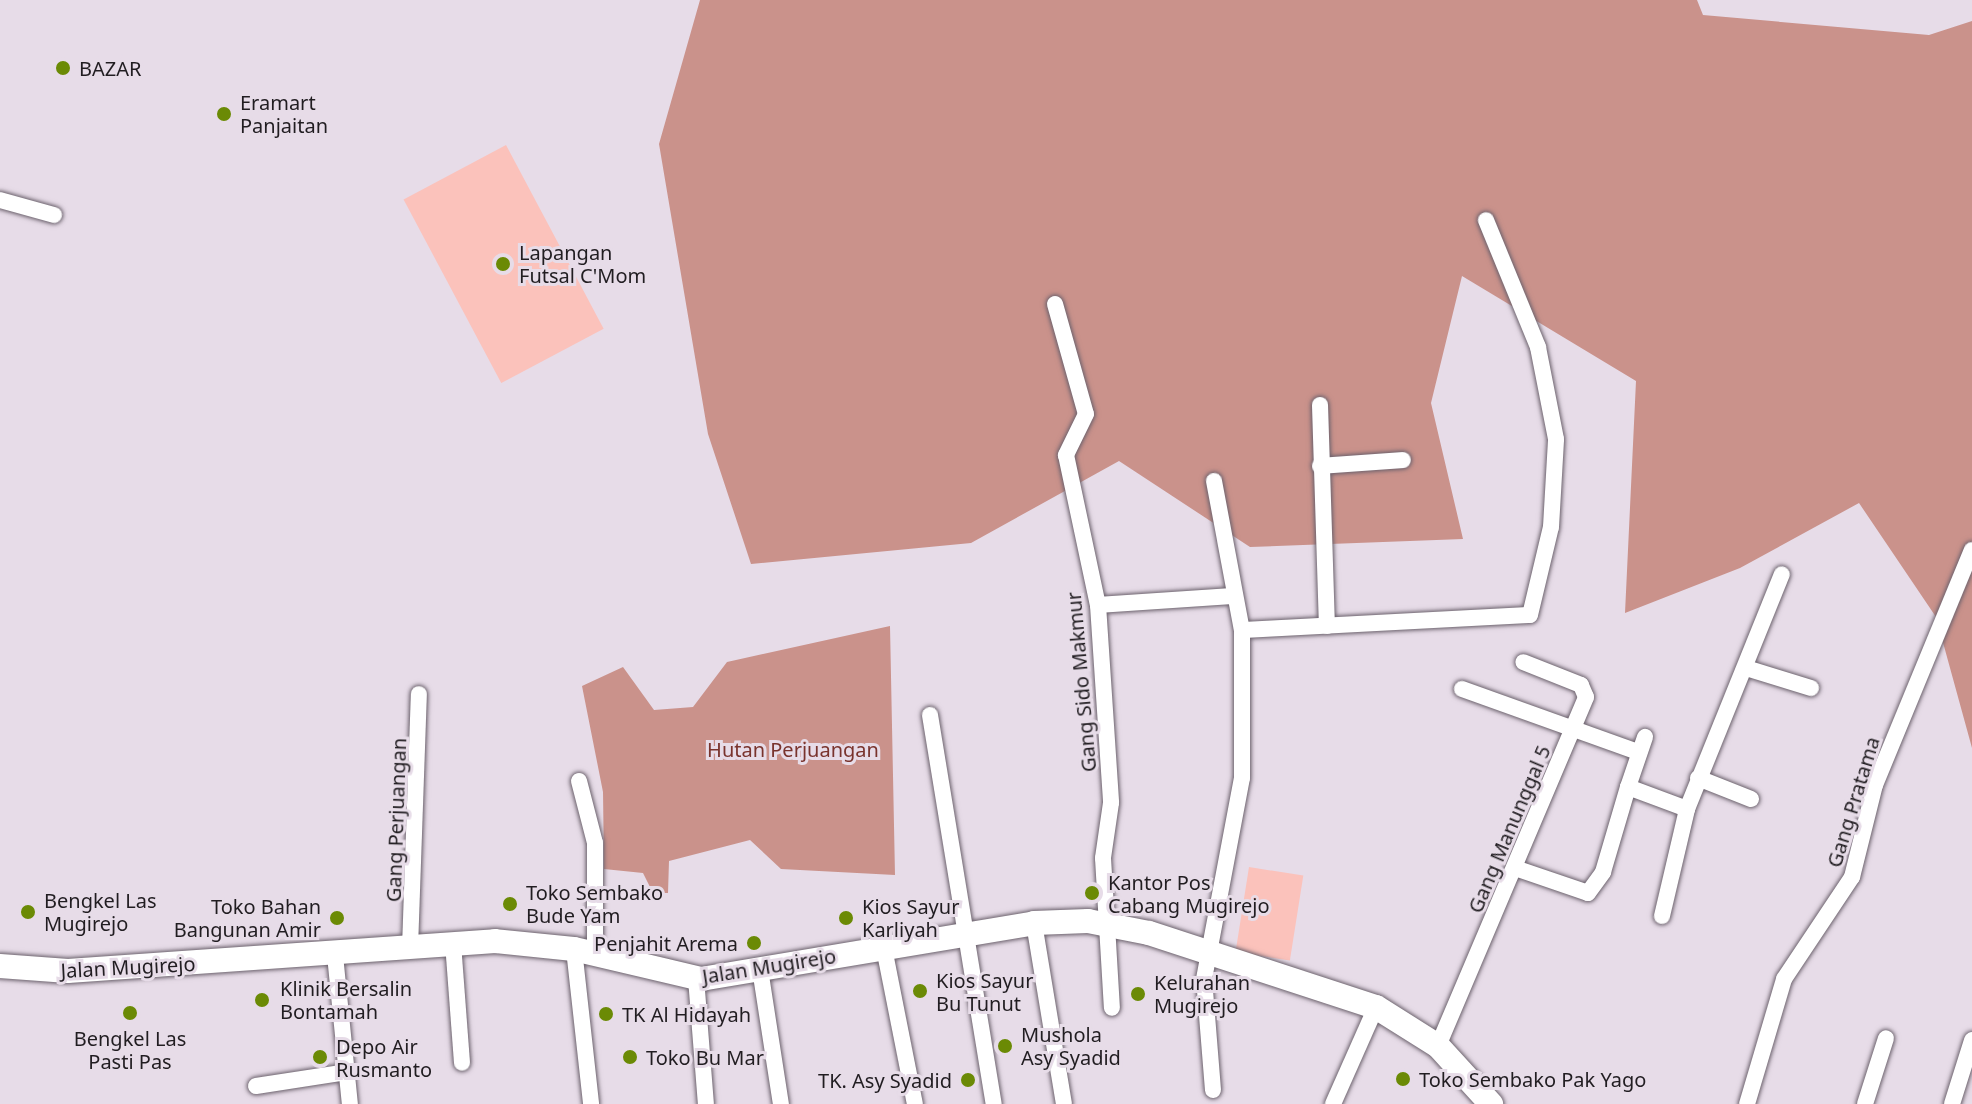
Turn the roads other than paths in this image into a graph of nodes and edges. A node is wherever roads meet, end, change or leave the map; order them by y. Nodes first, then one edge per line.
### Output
1 (0, 200) edge
2 (54, 215) dead end
3 (1486, 220) dead end
4 (1055, 304) dead end
5 (1320, 405) dead end
6 (1403, 460) dead end
7 (1320, 466) junction
8 (1214, 481) dead end
9 (1972, 550) edge
10 (1782, 574) dead end
11 (1232, 596) junction
12 (1098, 605) junction
13 (1327, 626) junction
14 (1242, 630) junction
15 (1523, 662) dead end
16 (1746, 668) junction
17 (1811, 688) dead end
18 (1462, 689) dead end
19 (419, 694) dead end
20 (930, 715) dead end
21 (1574, 724) junction
22 (1698, 778) junction
23 (579, 781) dead end
24 (1628, 787) junction
25 (1751, 799) dead end
26 (1687, 809) junction
27 (1515, 868) junction
28 (1662, 916) dead end
29 (1034, 923) junction
30 (1105, 924) junction
31 (962, 935) junction
32 (453, 943) junction
33 (410, 948) junction
34 (884, 948) junction
35 (1207, 951) junction
36 (585, 952) junction
37 (335, 955) junction
38 (0, 966) edge
39 (760, 969) junction
40 (696, 978) junction
41 (1376, 1007) junction
42 (1112, 1008) dead end
43 (1886, 1038) dead end
44 (1972, 1040) edge
45 (1438, 1046) junction
46 (462, 1063) dead end
47 (348, 1072) junction
48 (256, 1086) dead end
49 (1213, 1090) dead end
50 (1482, 1099) edge
51 (350, 1104) edge
52 (591, 1104) edge
53 (706, 1104) edge
54 (781, 1104) edge
55 (915, 1104) edge
56 (994, 1104) edge
57 (1064, 1104) edge
58 (1333, 1104) edge
59 (1747, 1104) edge
60 (1865, 1104) edge
61 (1952, 1104) edge

1 - 2 street
3 - 13 street
4 - 12 street, Gang Sido Makmur
5 - 7 street
6 - 7 street
7 - 13 street
8 - 11 street
9 - 59 street, Gang Pratama
10 - 16 street
11 - 12 street
11 - 14 street
12 - 30 street, Gang Sido Makmur
13 - 14 street
14 - 35 street
15 - 21 street, Gang Manunggal 5
16 - 17 street
16 - 22 street
18 - 21 street
19 - 33 street, Gang Perjuangan
20 - 31 street
21 - 24 street
21 - 27 street, Gang Manunggal 5
22 - 25 street
22 - 26 street
23 - 36 street
24 - 26 street
24 - 27 street
26 - 28 street
27 - 45 street, Gang Manunggal 5
29 - 30 street, Jalan Mugirejo
29 - 31 street, Jalan Mugirejo
29 - 57 street
30 - 35 street, Jalan Mugirejo
30 - 42 street, Gang Sido Makmur
31 - 34 street, Jalan Mugirejo
31 - 56 street
32 - 33 street, Jalan Mugirejo
32 - 36 street, Jalan Mugirejo
32 - 46 street
33 - 37 street, Jalan Mugirejo
34 - 39 street, Jalan Mugirejo
34 - 55 street
35 - 41 street, Jalan Mugirejo
35 - 49 street
36 - 40 street, Jalan Mugirejo
36 - 52 street
37 - 38 street, Jalan Mugirejo
37 - 47 street
39 - 40 street, Jalan Mugirejo
39 - 54 street
40 - 53 street
41 - 45 street, Jalan Mugirejo
41 - 58 street
43 - 60 street
44 - 61 street
45 - 50 street, Jalan Mugirejo
47 - 48 street
47 - 51 street

